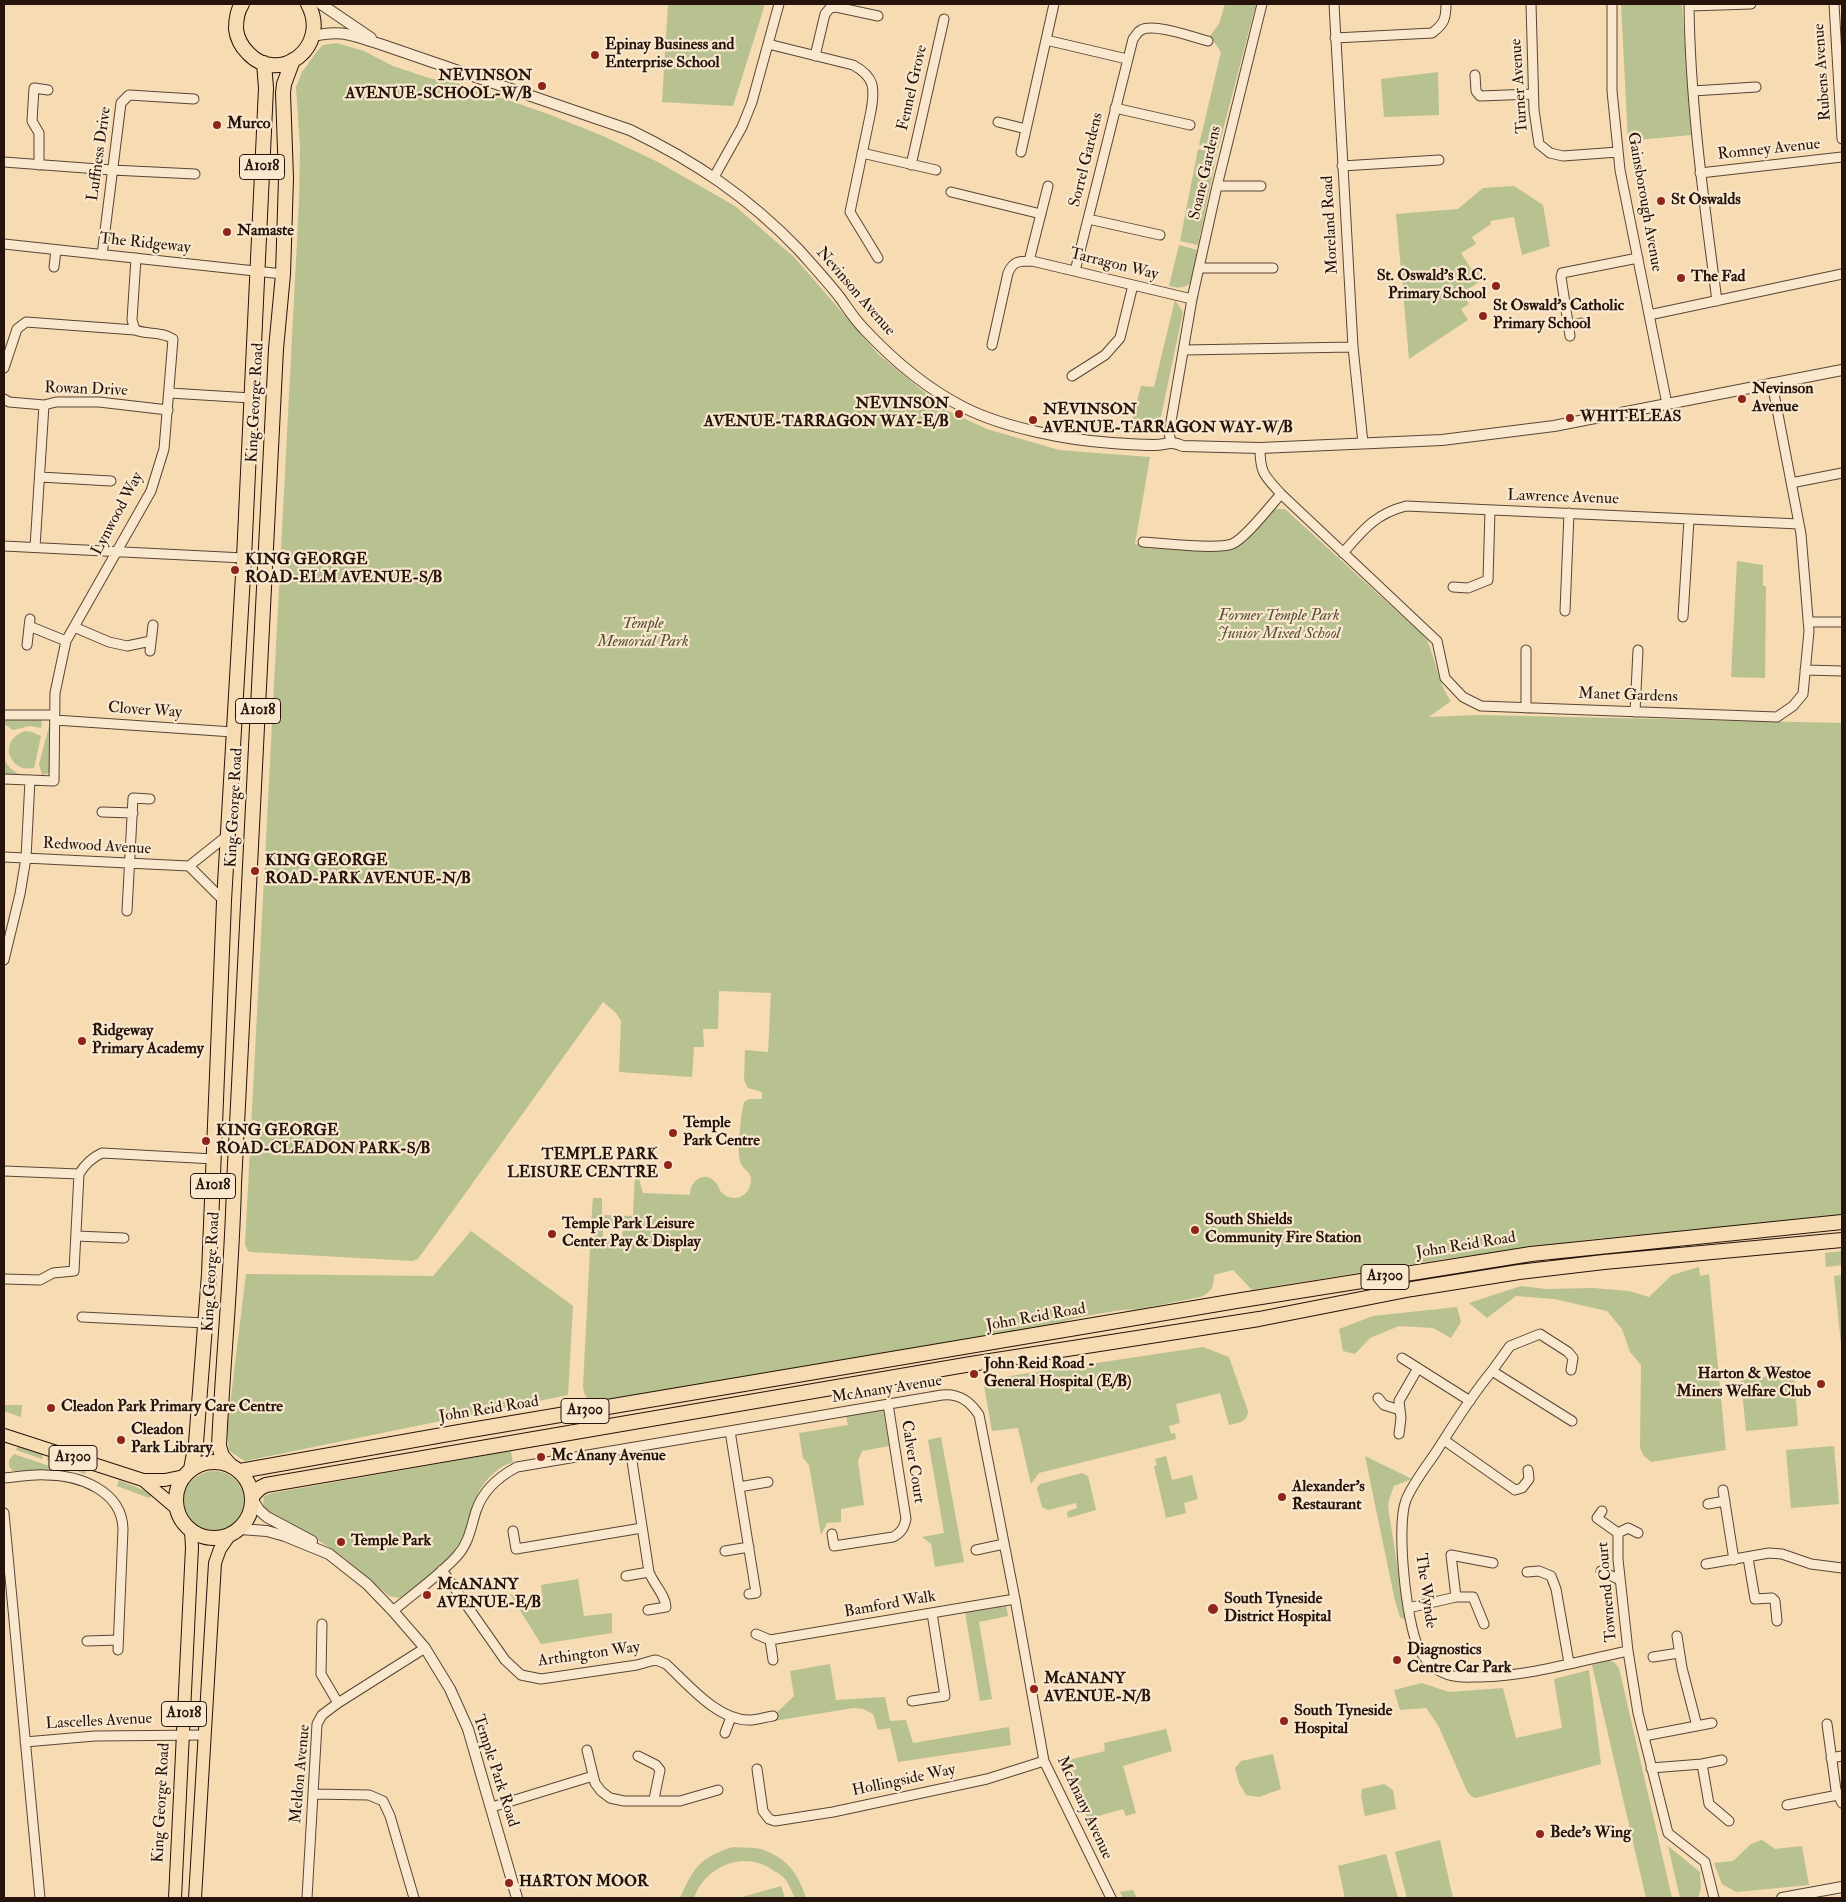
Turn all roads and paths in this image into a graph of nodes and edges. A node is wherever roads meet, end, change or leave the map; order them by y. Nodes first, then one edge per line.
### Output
1 (242, 4) edge
2 (308, 4) edge
3 (321, 4) edge
4 (779, 4) edge
5 (1054, 4) edge
6 (1262, 4) edge
7 (1334, 4) edge
8 (1446, 4) edge
9 (1531, 4) edge
10 (1612, 4) edge
11 (1751, 4) edge
12 (1834, 4) edge
13 (1689, 5) edge
14 (878, 16) dead end
15 (944, 19) dead end
16 (313, 36) junction
17 (1335, 38) junction
18 (1046, 40) junction
19 (1208, 41) dead end
20 (380, 44) junction
21 (768, 44) junction
22 (814, 56) junction
23 (1127, 59) junction
24 (293, 60) junction
25 (264, 63) junction
26 (1475, 75) dead end
27 (1756, 87) dead end
28 (48, 90) dead end
29 (1693, 91) junction
30 (1534, 94) junction
31 (194, 99) dead end
32 (1115, 108) junction
33 (998, 122) dead end
34 (1190, 125) dead end
35 (1026, 129) junction
36 (1842, 139) edge
37 (1021, 152) dead end
38 (1618, 152) junction
39 (862, 153) junction
40 (1842, 157) edge
41 (1439, 160) dead end
42 (4, 162) edge
43 (911, 164) junction
44 (39, 165) junction
45 (1342, 166) junction
46 (112, 170) junction
47 (936, 170) dead end
48 (1700, 173) junction
49 (195, 174) dead end
50 (714, 177) junction
51 (1048, 186) dead end
52 (1217, 186) junction
53 (1261, 186) dead end
54 (951, 192) dead end
55 (1041, 214) junction
56 (1088, 219) junction
57 (1160, 235) dead end
58 (4, 244) edge
59 (56, 250) junction
60 (102, 254) junction
61 (136, 258) junction
62 (878, 258) dead end
63 (1638, 258) junction
64 (1029, 261) junction
65 (54, 267) dead end
66 (1199, 268) junction
67 (1273, 268) dead end
68 (1075, 271) junction
69 (257, 272) junction
70 (282, 274) junction
71 (1842, 274) edge
72 (1133, 285) junction
73 (1192, 299) junction
74 (1717, 301) junction
75 (1649, 314) junction
76 (1581, 323) dead end
77 (1568, 326) junction
78 (134, 330) junction
79 (1570, 336) dead end
80 (992, 345) dead end
81 (1353, 347) junction
82 (1184, 350) junction
83 (4, 368) edge
84 (1842, 370) edge
85 (1072, 376) dead end
86 (1772, 383) junction
87 (170, 393) junction
88 (251, 398) junction
89 (4, 399) edge
90 (1667, 404) junction
91 (44, 405) junction
92 (168, 410) junction
93 (1171, 442) junction
94 (1363, 444) junction
95 (1260, 448) junction
96 (1842, 473) edge
97 (40, 477) junction
98 (111, 481) dead end
99 (1791, 483) junction
100 (1281, 494) junction
101 (1490, 510) junction
102 (1569, 513) junction
103 (1689, 519) junction
104 (1799, 524) junction
105 (1143, 542) dead end
106 (4, 546) edge
107 (35, 547) junction
108 (116, 552) junction
109 (1343, 553) junction
110 (244, 558) junction
111 (266, 559) junction
112 (1453, 587) dead end
113 (1565, 611) dead end
114 (1683, 617) dead end
115 (1808, 622) junction
116 (1842, 622) edge
117 (153, 625) dead end
118 (74, 627) junction
119 (66, 641) junction
120 (151, 641) junction
121 (27, 645) dead end
122 (1526, 650) dead end
123 (1638, 650) dead end
124 (150, 651) dead end
125 (1805, 670) junction
126 (1842, 671) edge
127 (1526, 708) junction
128 (1635, 712) junction
129 (4, 714) edge
130 (55, 718) junction
131 (233, 732) junction
132 (4, 779) edge
133 (30, 780) junction
134 (150, 800) dead end
135 (102, 812) dead end
136 (132, 813) junction
137 (228, 835) junction
138 (251, 836) junction
139 (4, 857) edge
140 (26, 858) junction
141 (129, 863) junction
142 (189, 866) junction
143 (224, 901) junction
144 (248, 902) junction
145 (127, 911) dead end
146 (4, 960) edge
147 (214, 1159) junction
148 (4, 1171) edge
149 (79, 1174) junction
150 (213, 1183) junction
151 (234, 1184) junction
152 (1842, 1222) edge
153 (76, 1236) junction
154 (124, 1238) dead end
155 (1842, 1240) edge
156 (4, 1279) edge
157 (82, 1317) dead end
158 (206, 1323) junction
159 (1402, 1358) dead end
160 (1418, 1368) junction
161 (1571, 1370) dead end
162 (1492, 1371) junction
163 (1378, 1398) dead end
164 (1470, 1400) junction
165 (888, 1404) junction
166 (1400, 1410) junction
167 (1572, 1421) dead end
168 (730, 1430) junction
169 (1400, 1434) dead end
170 (4, 1435) edge
171 (1444, 1440) junction
172 (630, 1448) junction
173 (235, 1468) junction
174 (1528, 1470) dead end
175 (188, 1473) junction
176 (4, 1478) edge
177 (143, 1480) junction
178 (768, 1482) dead end
179 (739, 1487) junction
180 (1723, 1490) dead end
181 (253, 1498) junction
182 (1725, 1501) junction
183 (1708, 1504) dead end
184 (176, 1508) junction
185 (1602, 1511) dead end
186 (4, 1513) edge
187 (642, 1528) junction
188 (191, 1531) junction
189 (514, 1531) dead end
190 (234, 1533) junction
191 (1618, 1533) junction
192 (1638, 1533) dead end
193 (832, 1534) dead end
194 (1004, 1544) junction
195 (749, 1547) junction
196 (976, 1550) dead end
197 (725, 1551) dead end
198 (329, 1554) junction
199 (1748, 1558) junction
200 (1734, 1560) junction
201 (1493, 1563) dead end
202 (1706, 1564) dead end
203 (1842, 1568) edge
204 (442, 1570) junction
205 (1601, 1571) dead end
206 (649, 1572) junction
207 (1527, 1572) dead end
208 (626, 1576) dead end
209 (1620, 1580) junction
210 (749, 1594) dead end
211 (1456, 1597) junction
212 (1015, 1599) junction
213 (8, 1600) edge
214 (1408, 1608) junction
215 (648, 1610) dead end
216 (393, 1611) junction
217 (932, 1613) junction
218 (1777, 1621) dead end
219 (322, 1624) dead end
220 (1484, 1624) dead end
221 (756, 1634) dead end
222 (1677, 1636) dead end
223 (770, 1640) junction
224 (87, 1641) dead end
225 (425, 1648) junction
226 (1628, 1651) junction
227 (1679, 1653) junction
228 (1653, 1657) dead end
229 (773, 1660) dead end
230 (1569, 1663) junction
231 (912, 1701) dead end
232 (338, 1703) junction
233 (731, 1716) junction
234 (773, 1716) dead end
235 (1712, 1723) dead end
236 (1827, 1724) dead end
237 (1697, 1726) junction
238 (725, 1733) dead end
239 (183, 1735) junction
240 (205, 1735) junction
241 (1644, 1736) junction
242 (25, 1742) junction
243 (587, 1750) dead end
244 (638, 1756) dead end
245 (1842, 1756) edge
246 (1831, 1758) junction
247 (1722, 1760) dead end
248 (1044, 1761) junction
249 (1702, 1764) junction
250 (1651, 1768) junction
251 (757, 1769) dead end
252 (593, 1776) junction
253 (718, 1790) dead end
254 (313, 1794) junction
255 (1840, 1799) edge
256 (654, 1800) junction
257 (1787, 1805) dead end
258 (492, 1807) junction
259 (1729, 1821) dead end
260 (1842, 1887) edge
261 (40, 1898) edge
262 (175, 1898) edge
263 (195, 1898) edge
264 (307, 1898) edge
265 (414, 1898) edge
266 (517, 1898) edge
267 (1111, 1898) edge
268 (1714, 1898) edge
269 (1782, 1898) edge

1 - 25 highway
2 - 16 highway
3 - 20 street, Nevinson Avenue
4 - 21 street
5 - 18 street
6 - 52 street, Soane Gardens
7 - 17 street, Moreland Road
8 - 17 street
9 - 30 street, Turner Avenue
10 - 38 street, Gainsborough Avenue
11 - 13 street
12 - 36 street, Rubens Avenue
13 - 29 street
14 - 22 street
15 - 43 street, Fennel Grove
16 - 20 street, Nevinson Avenue
16 - 24 highway, A1018
17 - 45 street, Moreland Road
18 - 23 street
18 - 35 street
19 - 23 street, Sorrel Gardens
20 - 50 street, Nevinson Avenue
21 - 22 street
21 - 50 street
22 - 39 street
23 - 32 street, Sorrel Gardens
24 - 25 highway
24 - 70 highway, King George Road / A1018
25 - 69 highway, King George Road / A1018
26 - 30 street
27 - 29 street
28 - 44 street
29 - 48 street
30 - 38 street, Turner Avenue
31 - 46 street, Luffness Drive
32 - 34 street, Sorrel Gardens
32 - 56 street, Sorrel Gardens
33 - 35 street
35 - 37 street
38 - 63 street, Gainsborough Avenue
39 - 43 street
39 - 62 street
40 - 48 street, Romney Avenue
41 - 45 street
42 - 44 street
43 - 47 street
44 - 46 street
45 - 81 street, Moreland Road
46 - 49 street
46 - 60 street, Luffness Drive
48 - 74 street
50 - 93 street, Nevinson Avenue
51 - 55 street
52 - 53 street
52 - 66 street, Soane Gardens
54 - 55 street
55 - 64 street
56 - 57 street, Sorrel Gardens
56 - 68 street, Sorrel Gardens
58 - 59 street, The Ridgeway
59 - 60 street, The Ridgeway
59 - 65 street
60 - 61 street, The Ridgeway
61 - 69 street, The Ridgeway
61 - 78 street
63 - 75 street, Gainsborough Avenue
63 - 77 street
64 - 68 street, Tarragon Way
64 - 80 street
66 - 67 street
66 - 73 street, Soane Gardens
68 - 72 street, Tarragon Way
69 - 70 street, The Ridgeway
69 - 88 highway, King George Road / A1018
70 - 111 highway, King George Road / A1018
71 - 74 street
72 - 73 street, Tarragon Way
72 - 85 street
73 - 82 street, Soane Gardens
74 - 75 street
75 - 90 street, Gainsborough Avenue
76 - 77 street
77 - 79 street
78 - 83 street
78 - 87 street, Lynwood Way
81 - 82 street
81 - 94 street, Moreland Road
82 - 93 street, Soane Gardens
84 - 86 street, Nevinson Avenue
86 - 90 street, Nevinson Avenue
86 - 99 street, Manet Gardens
87 - 88 street
87 - 92 street, Lynwood Way
88 - 110 highway, King George Road / A1018
89 - 91 street, Rowan Drive
90 - 94 street, Nevinson Avenue
91 - 92 street, Rowan Drive
91 - 97 street
92 - 108 street, Lynwood Way
93 - 95 street, Nevinson Avenue
94 - 95 street, Nevinson Avenue
95 - 100 street, Manet Gardens
96 - 99 street
97 - 98 street
97 - 107 street
99 - 104 street, Manet Gardens
100 - 105 street
100 - 109 street, Manet Gardens
101 - 102 street, Lawrence Avenue
101 - 109 street, Lawrence Avenue
101 - 112 street
102 - 103 street, Lawrence Avenue
102 - 113 street
103 - 104 street, Lawrence Avenue
103 - 114 street
104 - 115 street, Manet Gardens
106 - 107 street
107 - 108 street
108 - 110 street
108 - 118 street, Lynwood Way
109 - 127 street, Manet Gardens
110 - 111 highway
110 - 131 highway, King George Road / A1018
111 - 138 highway, King George Road / A1018
115 - 116 street
115 - 125 street, Manet Gardens
117 - 120 street
118 - 119 street, Lynwood Way
118 - 120 street
119 - 121 street
119 - 130 street, Lynwood Way
120 - 124 street
122 - 127 street
123 - 128 street
125 - 126 street
125 - 128 street, Manet Gardens
127 - 128 street, Manet Gardens
129 - 130 street
130 - 131 street, Clover Way
130 - 133 street, Lynwood Way
131 - 137 highway, King George Road / A1018
132 - 133 street, Lynwood Way
133 - 140 street
134 - 136 street
135 - 136 street
136 - 141 street
137 - 138 highway
137 - 142 street
137 - 143 highway, King George Road / A1018
138 - 144 highway, King George Road / A1018
139 - 140 street, Redwood Avenue
140 - 141 street, Redwood Avenue
140 - 146 street
141 - 142 street, Redwood Avenue
141 - 145 street
142 - 143 street
143 - 144 highway
143 - 147 highway, King George Road / A1018
144 - 151 highway, King George Road / A1018
147 - 149 street
147 - 150 highway, King George Road / A1018
148 - 149 street
149 - 153 street
150 - 151 highway
150 - 158 highway, King George Road / A1018
151 - 173 highway, King George Road / A1018
152 - 173 highway, John Reid Road / A1300
153 - 154 street
153 - 156 street
155 - 181 highway, John Reid Road / A1300
157 - 158 street
158 - 175 highway, King George Road / A1018
159 - 160 street
160 - 164 street
160 - 166 street
161 - 162 street, The Wynde
162 - 164 street, The Wynde
162 - 167 street
163 - 166 street
164 - 171 street, The Wynde
165 - 168 street, McAnany Avenue
165 - 193 street, Calver Court
165 - 194 street, McAnany Avenue
166 - 169 street
168 - 172 street, McAnany Avenue
168 - 179 street
170 - 177 main road, A1300
171 - 174 street
171 - 214 street, The Wynde
172 - 187 street
172 - 204 street, McAnany Avenue
173 - 175 highway
173 - 181 highway
175 - 177 main road, A1300
175 - 184 highway
176 - 224 street
177 - 184 main road, A1300
178 - 179 street
179 - 195 street
180 - 182 street
181 - 190 highway
181 - 198 street
182 - 183 street
182 - 200 street
184 - 188 highway
185 - 191 street, Townend Court
186 - 213 street
187 - 189 street
187 - 206 street
188 - 190 highway
188 - 239 main road, King George Road / A1018
190 - 198 street, Temple Park Road
190 - 240 main road, A1018
191 - 192 street
191 - 209 street, Townend Court
194 - 196 street
194 - 212 street, McAnany Avenue
195 - 197 street
195 - 210 street
198 - 216 street, Temple Park Road
199 - 200 street
199 - 203 street
199 - 218 street
200 - 202 street
201 - 211 street
204 - 216 street, McAnany Avenue
204 - 233 street, Arthington Way
205 - 209 street
206 - 208 street
206 - 215 street
207 - 230 street
209 - 226 street, Townend Court
211 - 214 street
211 - 220 street
212 - 217 street, Bamford Walk
212 - 248 street, McAnany Avenue
213 - 242 street
214 - 230 street, The Wynde
216 - 225 street, Temple Park Road
217 - 223 street, Bamford Walk
217 - 231 street
219 - 232 street
221 - 223 street
222 - 227 street
223 - 229 street
225 - 232 street, Meldon Avenue
225 - 258 street, Temple Park Road
226 - 230 street, The Wynde
226 - 241 street, Townend Court
227 - 228 street
227 - 237 street
232 - 254 street, Meldon Avenue
233 - 234 street, Arthington Way
233 - 238 street
235 - 237 street
236 - 246 street
237 - 241 street
239 - 240 street, Lascelles Avenue
239 - 242 street, Lascelles Avenue
239 - 262 main road, King George Road / A1018
240 - 263 main road, A1018
241 - 250 street, Townend Court
242 - 261 street
243 - 252 street
244 - 256 street
245 - 246 street
246 - 255 street
247 - 249 street
248 - 251 street, Hollingside Way
248 - 267 street, McAnany Avenue
249 - 250 street
249 - 259 street
250 - 268 street, Townend Court
252 - 256 street
252 - 258 street
253 - 256 street
254 - 264 street, Meldon Avenue
254 - 265 street
255 - 257 street
258 - 266 street, Temple Park Road
260 - 269 street

